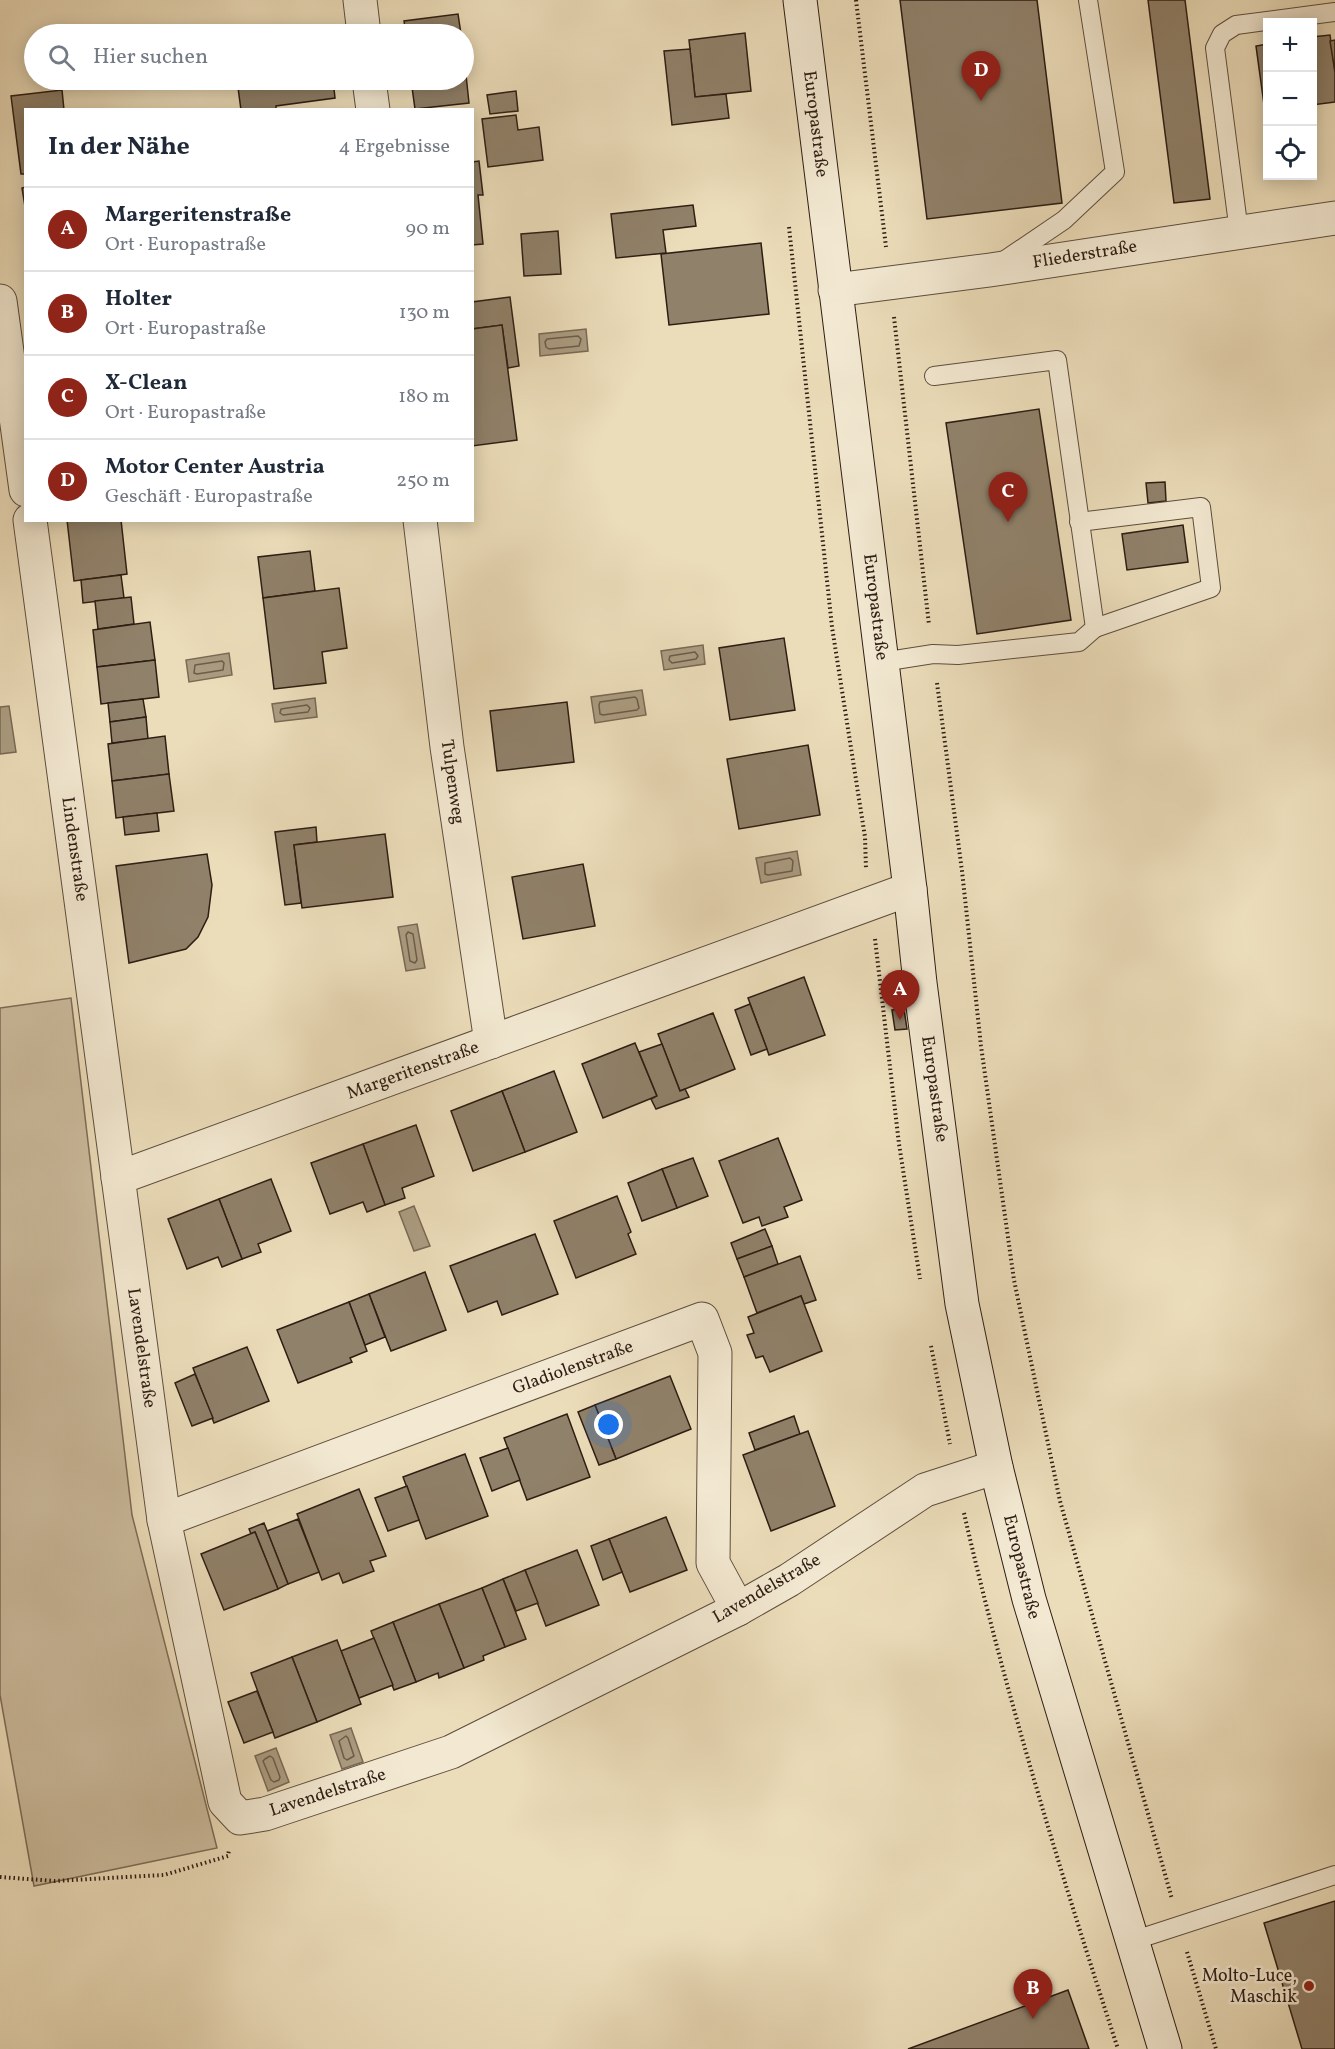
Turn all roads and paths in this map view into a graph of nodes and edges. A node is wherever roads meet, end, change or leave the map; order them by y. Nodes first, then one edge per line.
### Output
1 (360, 0) edge
2 (800, 0) edge
3 (856, 0) edge
4 (1088, 0) edge
5 (1335, 12) edge
6 (363, 24) edge
7 (370, 90) edge
8 (373, 108) edge
9 (1335, 218) edge
10 (1239, 232) junction
11 (990, 270) junction
12 (891, 282) junction
13 (835, 290) junction
14 (0, 301) edge
15 (934, 376) dead end
16 (24, 475) edge
17 (30, 522) edge
18 (420, 522) edge
19 (1080, 522) junction
20 (1095, 628) junction
21 (933, 654) junction
22 (882, 662) junction
23 (910, 889) junction
24 (491, 1042) junction
25 (118, 1178) junction
26 (996, 1467) junction
27 (164, 1520) junction
28 (738, 1609) junction
29 (240, 1818) junction
30 (1335, 1875) edge
31 (0, 1877) edge
32 (1179, 1926) junction
33 (1132, 1941) junction
34 (1165, 2049) edge
35 (1216, 2049) edge

1 - 6 street
2 - 13 street, Europastraße
3 - 12 path
4 - 11 lane
5 - 10 lane
7 - 8 street
9 - 10 street, Fliederstraße
10 - 11 street, Fliederstraße
11 - 12 street, Fliederstraße
12 - 13 street, Fliederstraße
12 - 21 path
13 - 22 street, Europastraße
14 - 16 street
15 - 19 lane
17 - 25 street, Lindenstraße
18 - 24 street, Tulpenweg
19 - 20 lane
19 - 20 lane
20 - 21 lane
21 - 22 lane
21 - 32 path
22 - 23 street, Europastraße
23 - 24 street, Margeritenstraße
23 - 26 street, Europastraße
24 - 25 street, Margeritenstraße
25 - 27 street, Lavendelstraße
26 - 28 street, Lavendelstraße
26 - 33 street, Europastraße
27 - 28 street, Gladiolenstraße
27 - 29 street, Lavendelstraße
28 - 29 street, Lavendelstraße
29 - 31 path
30 - 32 lane
32 - 33 lane
32 - 35 path
33 - 34 street, Europastraße

